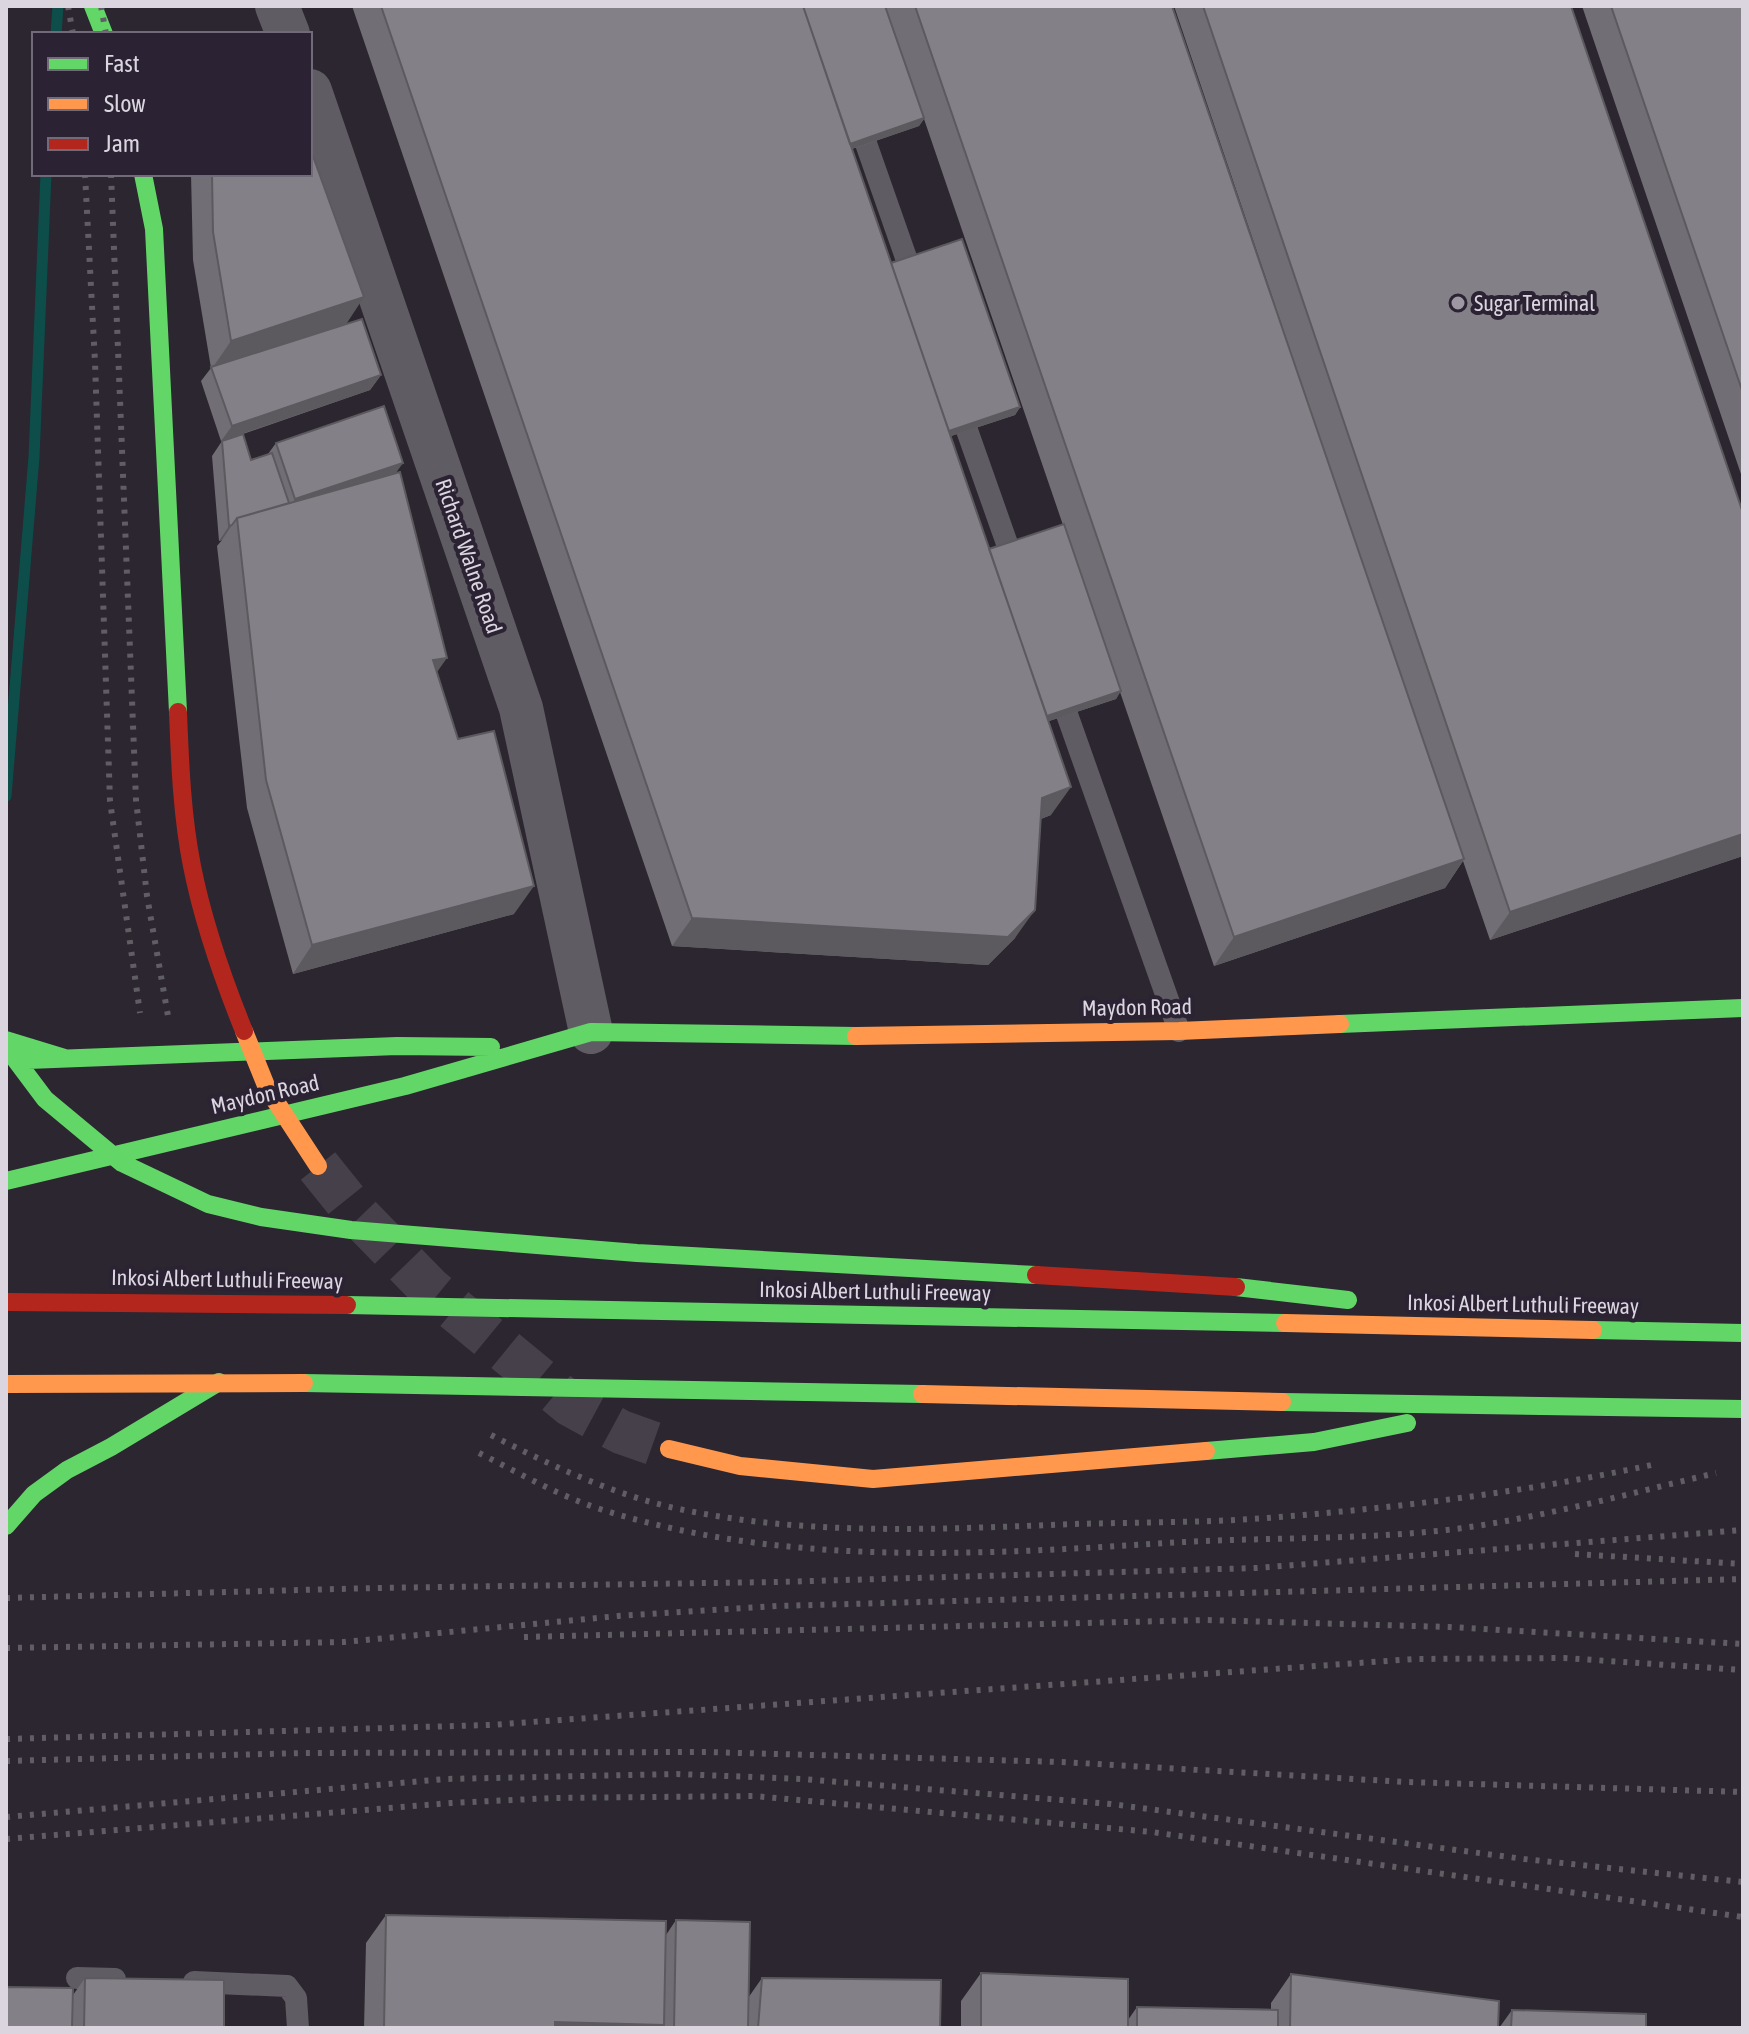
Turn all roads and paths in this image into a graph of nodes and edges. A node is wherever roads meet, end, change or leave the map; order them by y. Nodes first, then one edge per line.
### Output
1 (93, 6) edge
2 (277, 6) edge
3 (103, 32) edge
4 (287, 32) edge
5 (849, 96) edge
6 (312, 97) edge
7 (143, 176) edge
8 (924, 307) edge
9 (950, 383) edge
10 (1025, 594) edge
11 (1051, 669) edge
12 (1743, 1008) edge
13 (1179, 1031) junction
14 (591, 1032) junction
15 (6, 1040) edge
16 (6, 1047) edge
17 (534, 1048) junction
18 (65, 1058) junction
19 (6, 1062) edge
20 (318, 1166) tunnel mouth
21 (6, 1181) edge
22 (1361, 1301) dead end
23 (6, 1302) edge
24 (1423, 1308) dead end
25 (1626, 1330) junction
26 (1743, 1333) edge
27 (221, 1381) junction
28 (6, 1384) edge
29 (1484, 1407) junction
30 (1743, 1409) edge
31 (669, 1449) tunnel mouth
32 (6, 1526) edge
33 (77, 1978) dead end
34 (140, 1980) edge
35 (172, 1981) edge
36 (298, 2028) edge

1 - 3 main road
2 - 4 street
5 - 8 lane
6 - 14 street, Richard Walne Road
7 - 20 main road
9 - 10 lane
11 - 13 lane
12 - 13 main road, Maydon Road
13 - 14 main road, Maydon Road
14 - 17 main road, Maydon Road
15 - 18 main road
16 - 22 main road
17 - 18 main road, Maydon Road
17 - 21 main road, Maydon Road
18 - 19 main road, Maydon Road
23 - 25 main road, Inkosi Albert Luthuli Freeway
24 - 25 main road
25 - 26 main road, Inkosi Albert Luthuli Freeway
27 - 28 main road
27 - 29 main road
27 - 32 main road
29 - 30 main road
29 - 31 main road
33 - 34 lane
35 - 36 lane

